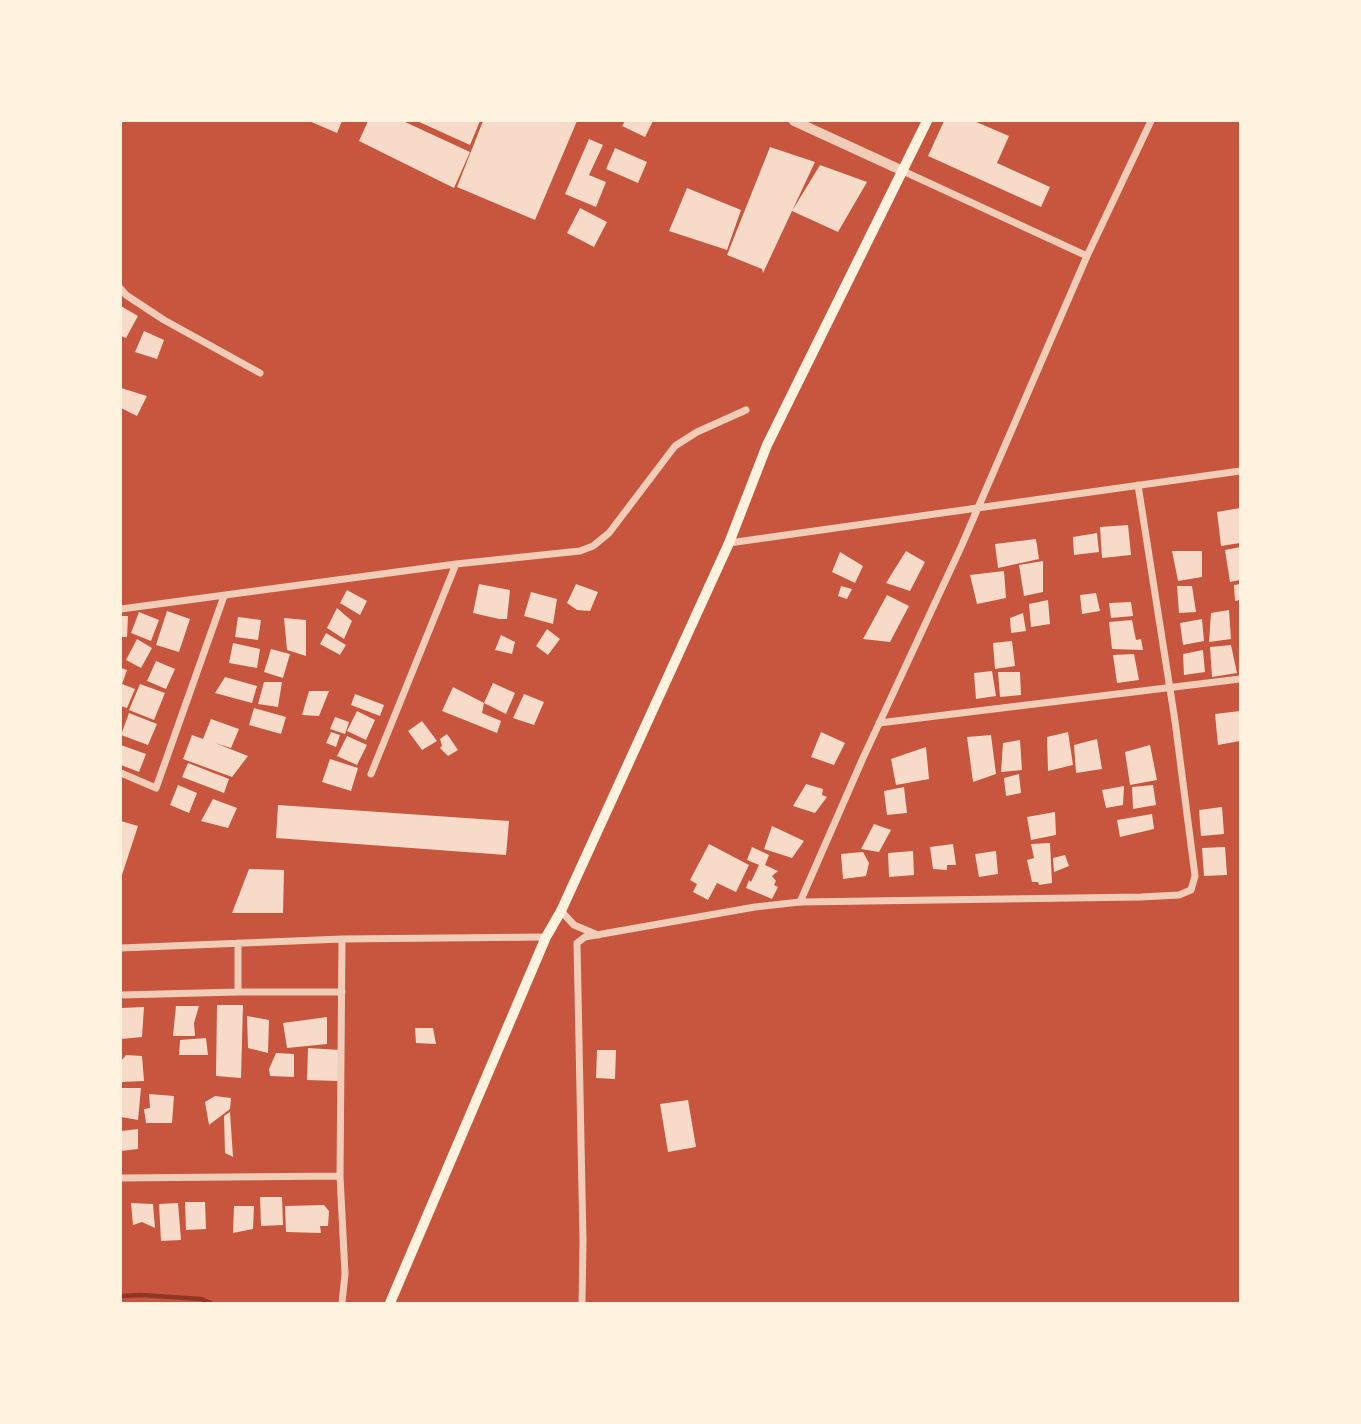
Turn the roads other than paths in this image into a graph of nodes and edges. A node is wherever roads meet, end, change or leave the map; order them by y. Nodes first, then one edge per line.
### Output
1 (794, 121) edge
2 (927, 121) edge
3 (1151, 121) edge
4 (903, 171) junction
5 (1087, 256) junction
6 (121, 289) edge
7 (260, 373) dead end
8 (746, 410) dead end
9 (1240, 471) edge
10 (1138, 485) junction
11 (977, 508) junction
12 (729, 543) junction
13 (456, 564) junction
14 (224, 596) junction
15 (121, 609) edge
16 (1240, 679) edge
17 (1170, 689) junction
18 (879, 723) junction
19 (121, 773) edge
20 (371, 774) dead end
21 (800, 902) junction
22 (561, 911) junction
23 (599, 935) junction
24 (546, 937) junction
25 (342, 939) junction
26 (238, 943) junction
27 (121, 948) edge
28 (238, 992) junction
29 (342, 992) junction
30 (121, 995) edge
31 (340, 1176) junction
32 (121, 1178) edge
33 (342, 1303) edge
34 (390, 1303) edge
35 (582, 1303) edge

1 - 4 street
2 - 4 main road
3 - 5 street
4 - 5 street
4 - 12 main road
5 - 11 street
6 - 7 street
8 - 13 street
9 - 10 street
10 - 11 street
10 - 17 street
11 - 12 street
11 - 18 street
12 - 22 main road
13 - 14 street
13 - 20 street
14 - 15 street
14 - 19 street
16 - 17 street
17 - 18 street
17 - 21 street
18 - 21 street
21 - 23 street
22 - 23 street
22 - 24 main road
23 - 35 street
24 - 25 street
24 - 34 main road
25 - 26 street
25 - 29 street
26 - 27 street
26 - 28 street
28 - 29 street
28 - 30 street
29 - 31 street
31 - 32 street
31 - 33 street

